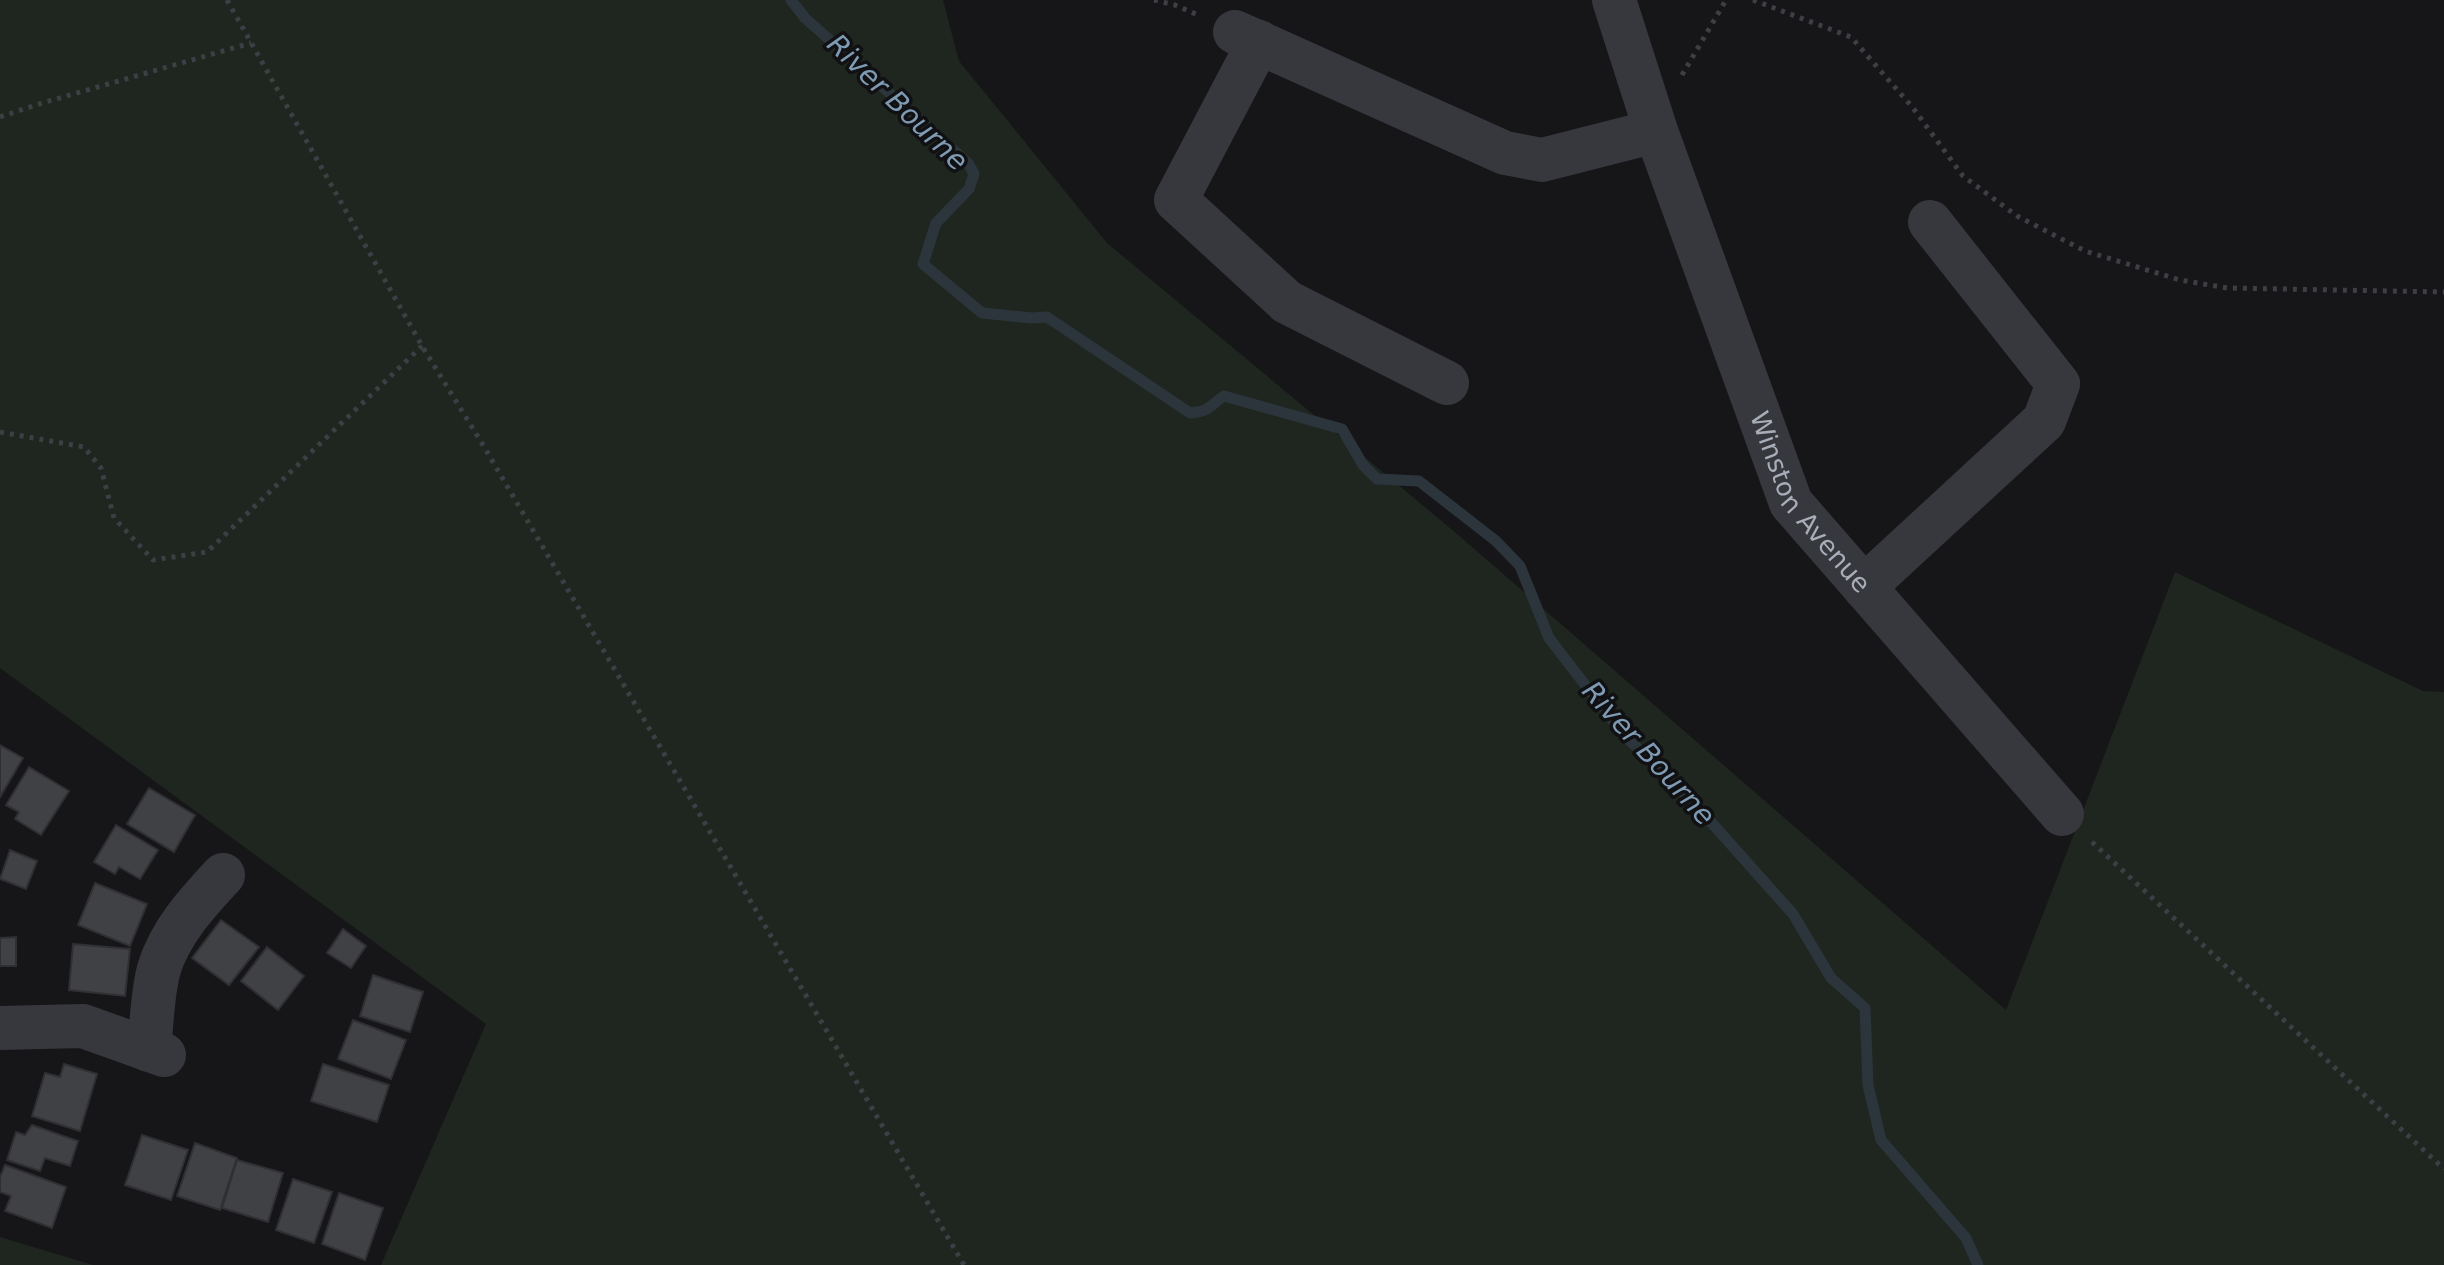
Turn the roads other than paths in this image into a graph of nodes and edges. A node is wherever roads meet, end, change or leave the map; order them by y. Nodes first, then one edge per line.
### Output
1 (1614, 0) edge
2 (1655, 128) junction
3 (1930, 222) dead end
4 (1447, 383) dead end
5 (1864, 587) junction
6 (2062, 814) road end
7 (223, 875) dead end
8 (0, 1028) edge

1 - 2 street, Winston Avenue
2 - 4 street
2 - 5 street, Winston Avenue
3 - 5 street
5 - 6 street, Winston Avenue
7 - 8 street

